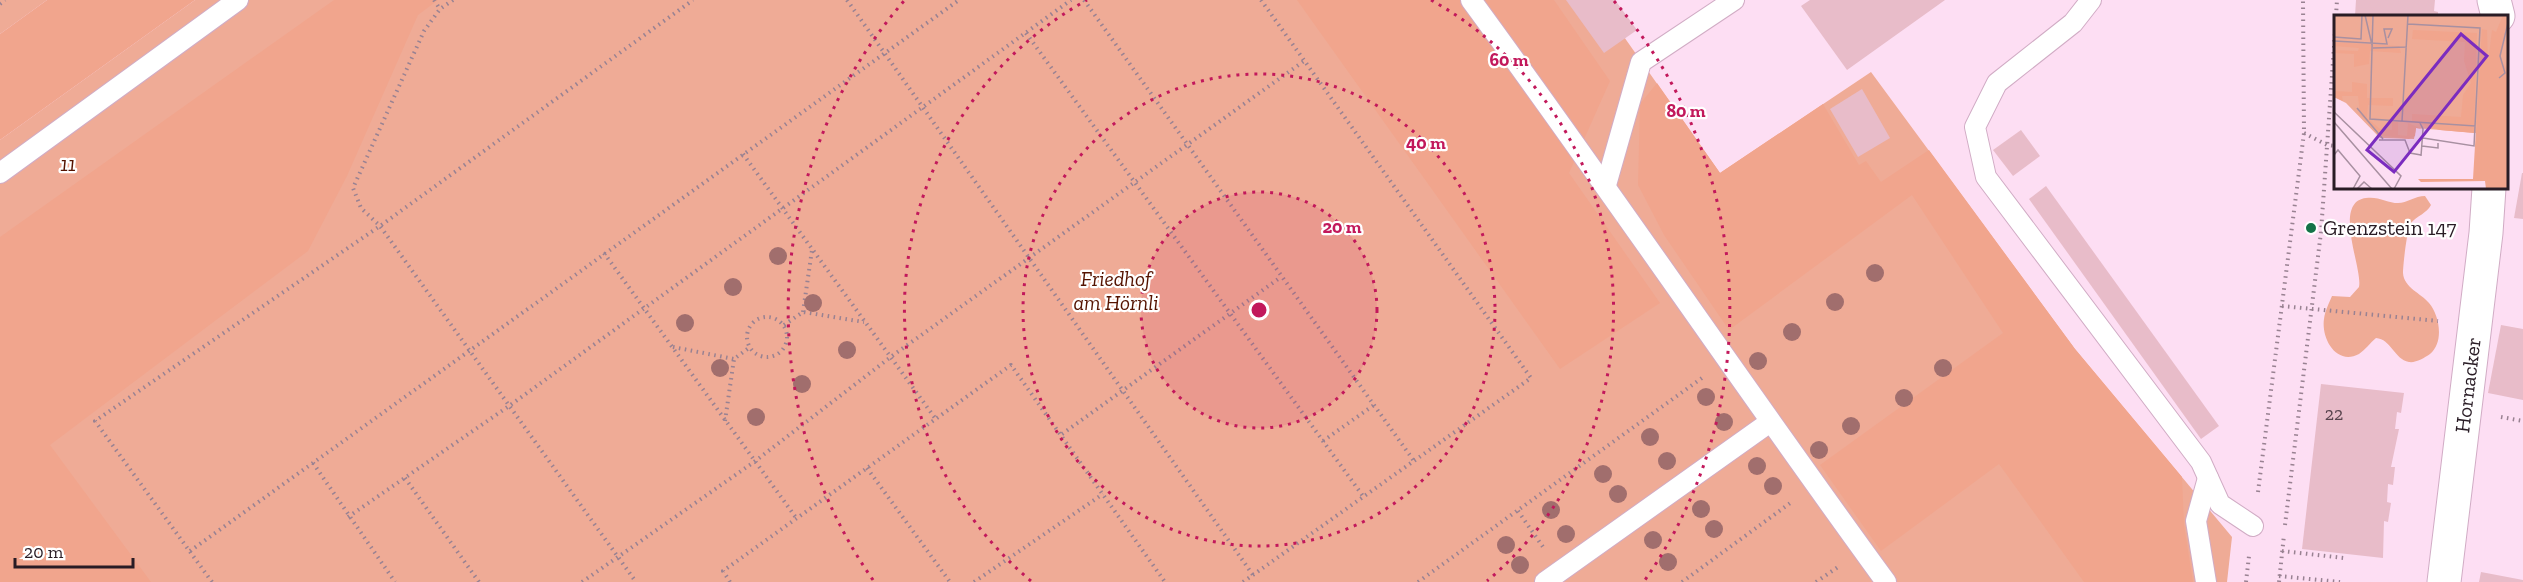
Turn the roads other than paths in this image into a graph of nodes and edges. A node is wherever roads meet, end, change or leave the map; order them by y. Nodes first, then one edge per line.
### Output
1 (238, 0) edge
2 (1471, 0) edge
3 (1734, 0) edge
4 (2091, 0) edge
5 (2494, 0) edge
6 (2498, 15) edge
7 (0, 173) edge
8 (1606, 185) junction
9 (2489, 189) edge
10 (1770, 422) junction
11 (2208, 478) junction
12 (2253, 526) road end
13 (1545, 582) edge
14 (1886, 582) edge
15 (2206, 582) edge
16 (2444, 582) edge

1 - 7 lane
2 - 8 lane
3 - 8 lane
4 - 11 lane
5 - 6 street
8 - 10 lane
9 - 16 street, Hornacker
10 - 13 lane
10 - 14 lane
11 - 12 lane
11 - 15 lane

